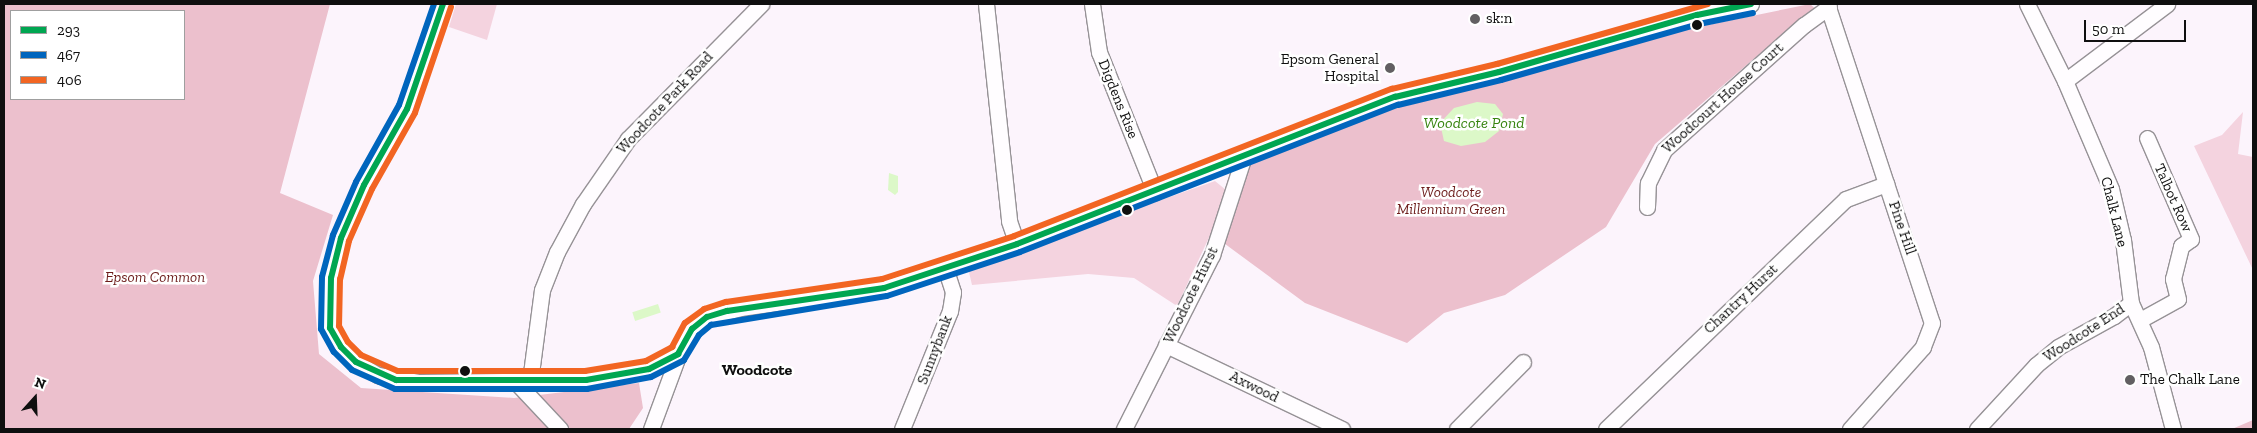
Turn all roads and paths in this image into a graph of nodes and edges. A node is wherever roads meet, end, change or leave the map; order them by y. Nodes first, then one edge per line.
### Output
1 (443, 4) edge
2 (761, 4) edge
3 (986, 4) edge
4 (1092, 4) edge
5 (1751, 4) edge
6 (2027, 4) edge
7 (2167, 4) edge
8 (1828, 6) edge
9 (2065, 81) junction
10 (2147, 138) dead end
11 (1244, 156) junction
12 (1886, 184) junction
13 (1155, 192) junction
14 (1647, 208) dead end
15 (1017, 244) junction
16 (945, 268) junction
17 (2131, 303) junction
18 (2140, 320) junction
19 (1166, 345) junction
20 (678, 354) junction
21 (1523, 362) dead end
22 (522, 381) junction
23 (560, 429) edge
24 (651, 429) edge
25 (902, 429) edge
26 (1124, 429) edge
27 (1342, 429) edge
28 (1457, 429) edge
29 (1606, 429) edge
30 (1850, 429) edge
31 (1976, 429) edge
32 (2174, 429) edge

1 - 22 street
2 - 22 street, Woodcote Park Road
3 - 15 street
4 - 13 street, Digdens Rise
5 - 11 street
6 - 9 street, Chalk Lane
7 - 9 street
8 - 12 street, Pine Hill
8 - 14 street, Woodcourt House Court
9 - 17 street, Chalk Lane
10 - 18 street, Talbot Row
11 - 13 street
11 - 19 street, Woodcote Hurst
12 - 29 street, Chantry Hurst
12 - 30 street, Pine Hill
13 - 15 street
15 - 16 street
16 - 20 street
16 - 25 street, Sunnybank
17 - 18 street, Chalk Lane
17 - 31 street, Woodcote End
18 - 32 street, Chalk Lane
19 - 26 street, Woodcote Hurst
19 - 27 street, Axwood
20 - 22 street
20 - 24 street
21 - 28 street
22 - 23 street

